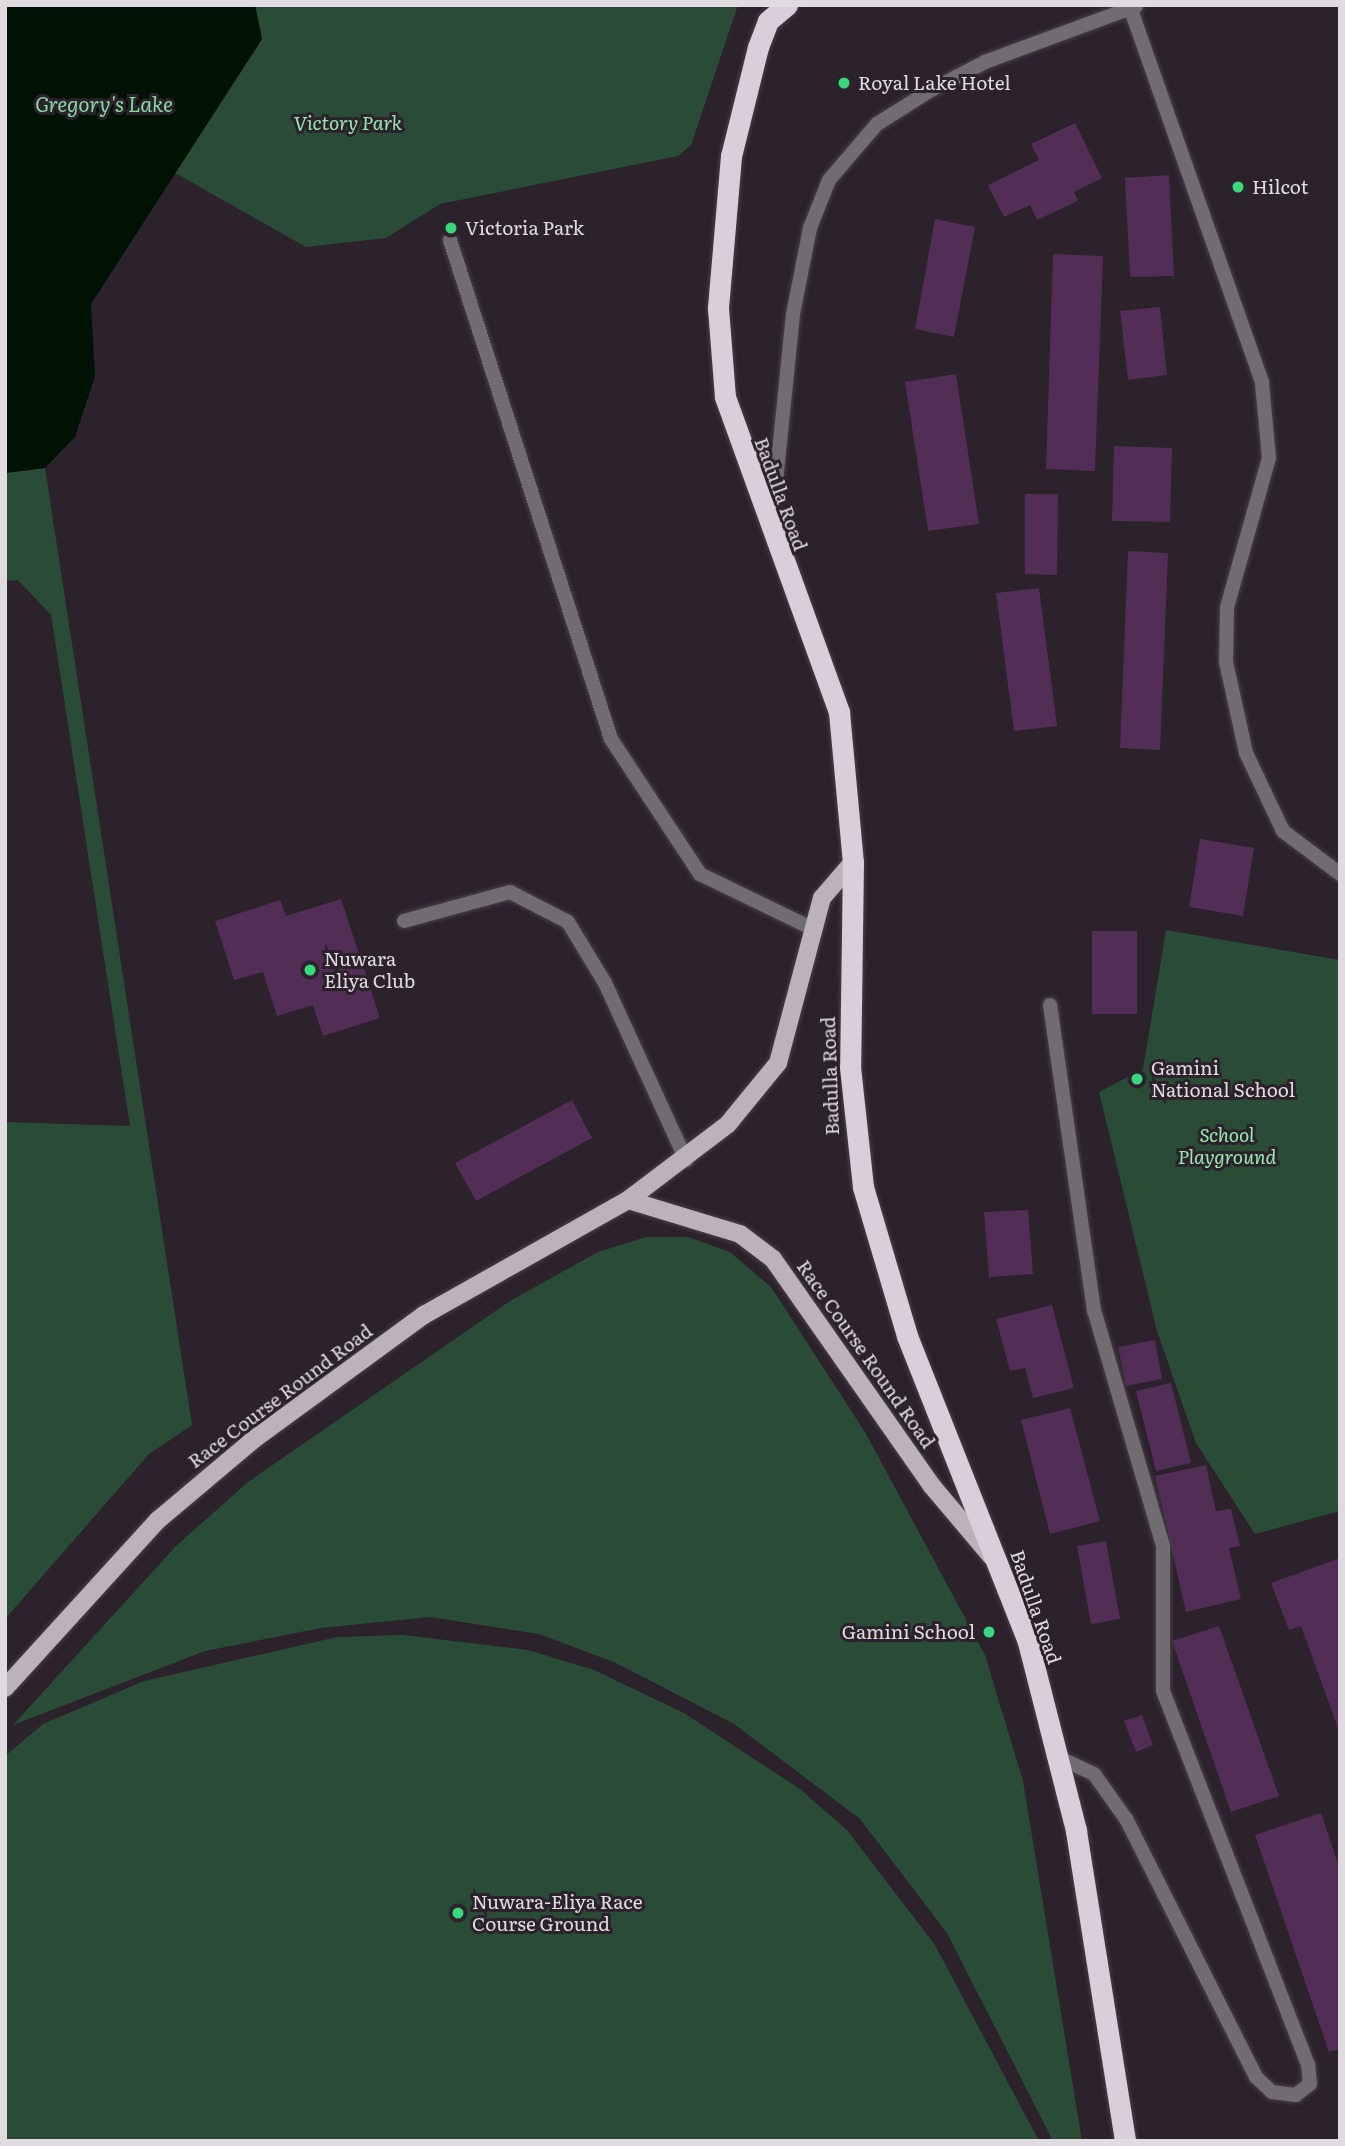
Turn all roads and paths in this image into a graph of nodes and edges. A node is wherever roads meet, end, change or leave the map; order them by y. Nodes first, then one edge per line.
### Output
1 (787, 5) edge
2 (1134, 8) edge
3 (450, 240) dead end
4 (770, 532) junction
5 (853, 862) junction
6 (1340, 874) edge
7 (404, 921) dead end
8 (811, 928) junction
9 (1051, 1005) dead end
10 (686, 1160) junction
11 (628, 1200) junction
12 (998, 1563) junction
13 (5, 1688) edge
14 (1058, 1757) junction
15 (1125, 2141) edge

1 - 4 highway, Badulla Road
2 - 4 street
2 - 6 street
3 - 8 street
4 - 5 highway, Badulla Road
5 - 8 main road, Race Course Round Road
5 - 12 highway, Badulla Road
7 - 10 street
8 - 10 main road, Race Course Round Road
9 - 14 street
10 - 11 main road, Race Course Round Road
11 - 12 main road, Race Course Round Road
11 - 13 main road, Race Course Round Road
12 - 14 highway, Badulla Road
14 - 15 highway, Badulla Road

